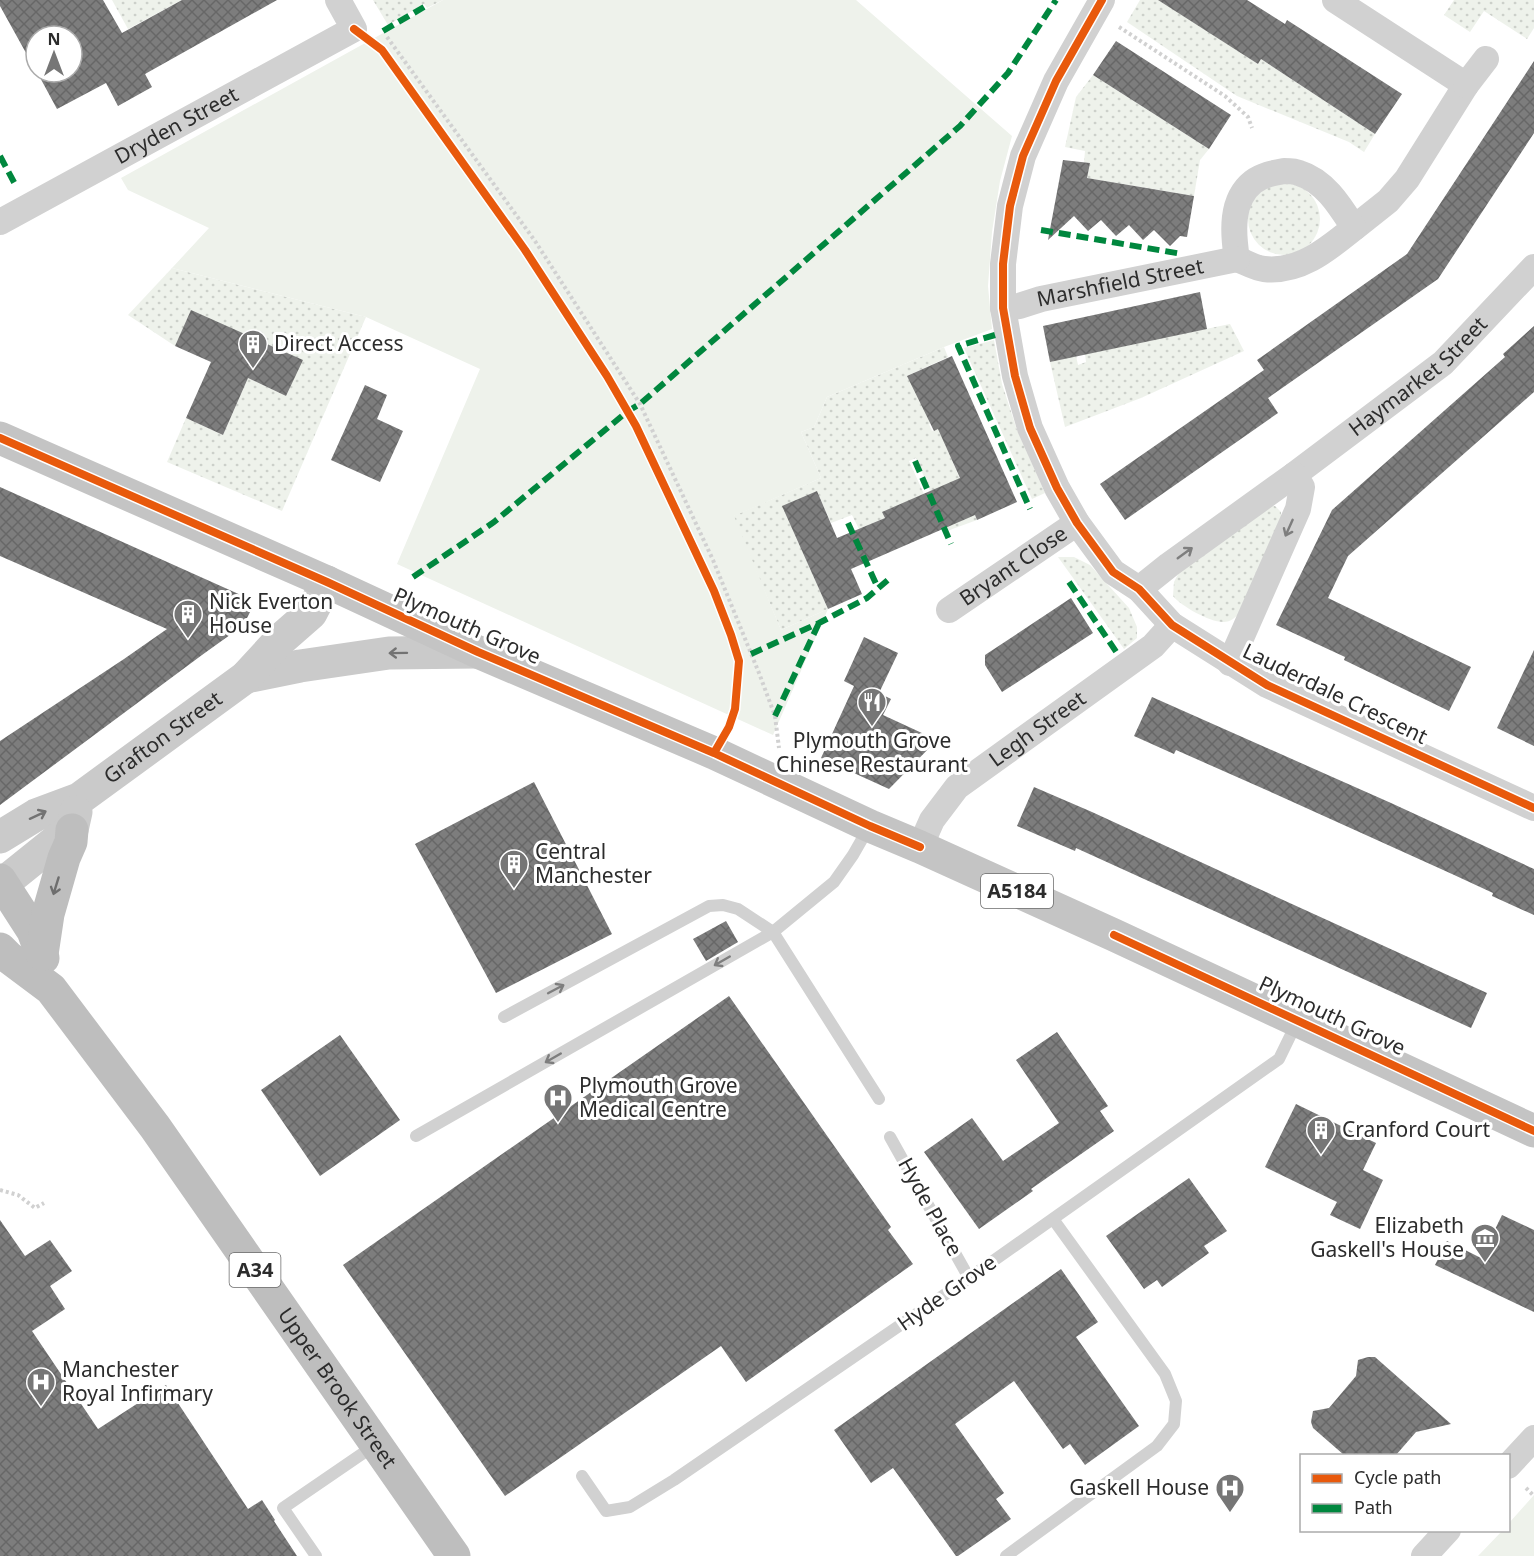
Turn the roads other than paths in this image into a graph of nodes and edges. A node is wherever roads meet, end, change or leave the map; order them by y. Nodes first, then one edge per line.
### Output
1 (338, 0) edge
2 (1102, 0) edge
3 (1335, 0) edge
4 (1486, 59) dead end
5 (1466, 85) junction
6 (0, 222) edge
7 (1354, 228) junction
8 (1237, 259) junction
9 (1534, 267) edge
10 (1003, 308) junction
11 (0, 438) edge
12 (1293, 475) junction
13 (1077, 523) junction
14 (327, 582) junction
15 (1139, 589) junction
16 (949, 610) dead end
17 (1172, 625) junction
18 (478, 652) junction
19 (1230, 663) junction
20 (246, 677) junction
21 (1534, 808) edge
22 (76, 814) junction
23 (870, 826) junction
24 (0, 837) edge
25 (920, 847) junction
26 (1, 884) edge
27 (773, 932) junction
28 (0, 949) edge
29 (42, 954) junction
30 (51, 988) junction
31 (504, 1017) dead end
32 (1298, 1021) junction
33 (879, 1099) dead end
34 (1534, 1131) edge
35 (416, 1136) dead end
36 (890, 1137) dead end
37 (1053, 1219) junction
38 (969, 1278) junction
39 (1534, 1438) edge
40 (376, 1444) junction
41 (1510, 1465) edge
42 (582, 1476) dead end
43 (1446, 1532) edge
44 (316, 1556) edge
45 (454, 1556) edge
46 (1006, 1556) edge
47 (1424, 1556) edge

1 - 6 street, Dryden Street
2 - 10 street, Lauderdale Crescent
3 - 5 street
4 - 5 street
5 - 7 street
7 - 8 street
7 - 8 street
8 - 10 street, Marshfield Street
9 - 12 street, Haymarket Street
10 - 13 street, Lauderdale Crescent
11 - 14 main road, Plymouth Grove / A5184
15 -> 12 street, Haymarket Street
12 -> 19 street
13 - 15 street, Lauderdale Crescent
13 - 16 street, Bryant Close
14 - 18 main road, Plymouth Grove / A5184
14 - 20 street
15 - 17 street, Lauderdale Crescent
17 - 19 street, Lauderdale Crescent
17 - 25 street, Legh Street
18 -> 20 street
18 - 23 main road, Plymouth Grove / A5184
19 - 21 street, Lauderdale Crescent
20 - 22 street, Grafton Street
24 -> 22 street, Grafton Street
22 - 26 street, Grafton Street
22 -> 29 highway
23 - 25 main road, Plymouth Grove / A5184
23 - 27 lane
25 - 32 main road, Plymouth Grove / A5184
26 - 29 highway, Upper Brook Street / A34
31 -> 27 lane
27 - 33 lane
27 -> 35 lane
28 - 30 highway, Upper Brook Street / A34
29 - 30 highway, Upper Brook Street / A34
30 - 40 highway, Upper Brook Street / A34
32 - 34 main road, Plymouth Grove / A5184
32 - 37 lane, Hyde Grove
36 - 38 lane, Hyde Place
37 - 38 lane, Hyde Grove
37 - 46 lane
38 - 42 lane, Hyde Grove
39 - 41 street
40 - 44 lane
40 - 45 highway, Upper Brook Street / A34
43 - 47 street

